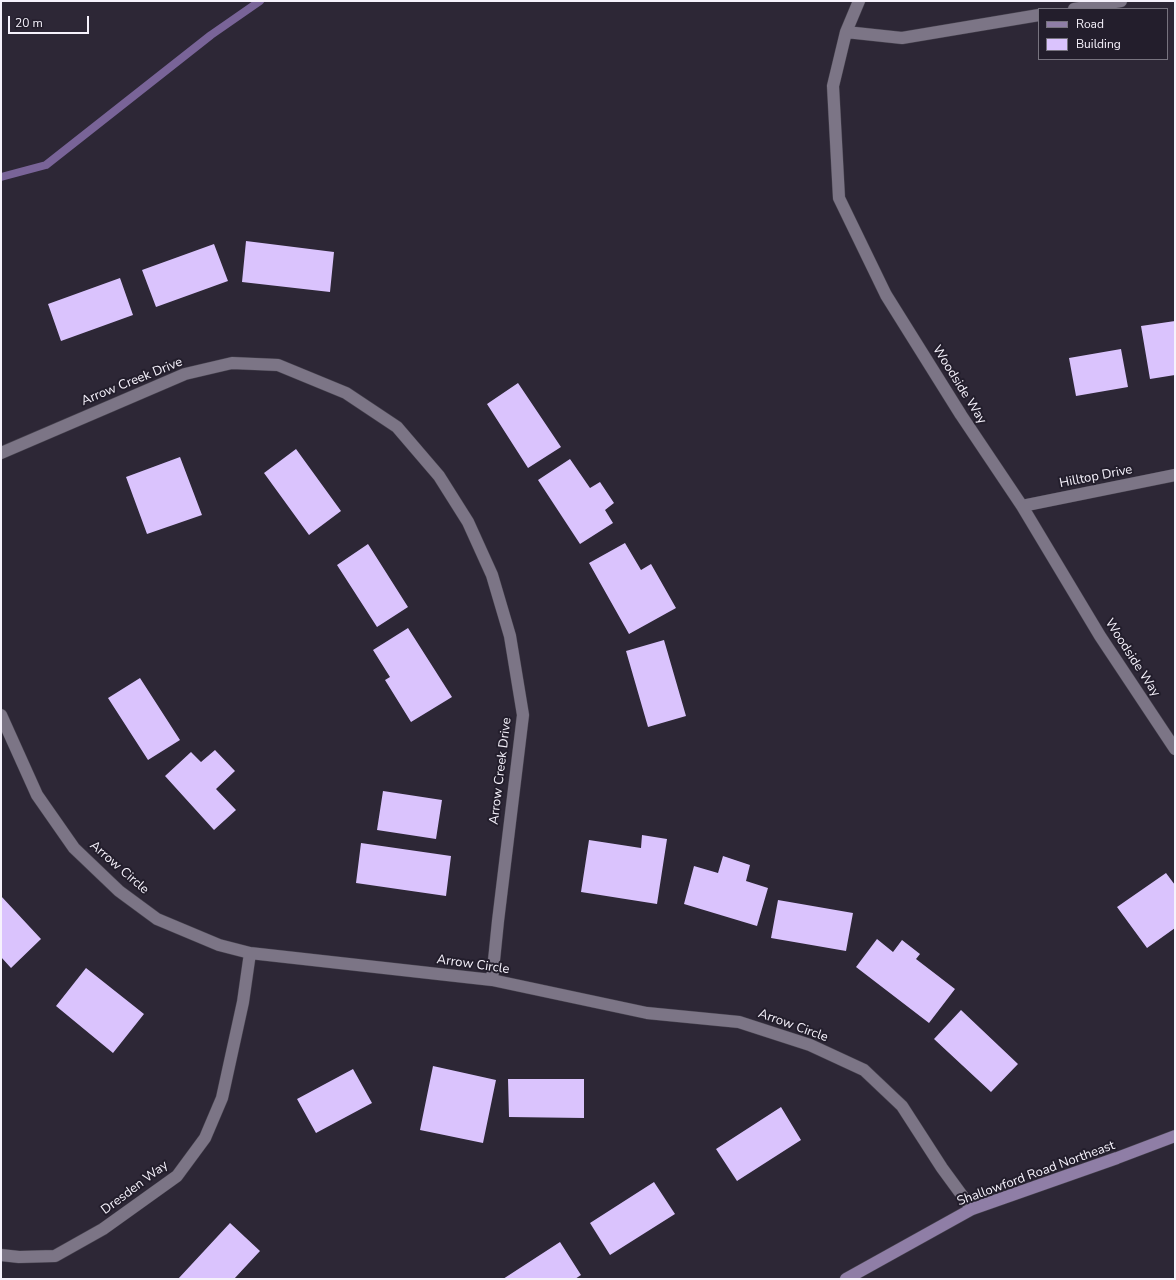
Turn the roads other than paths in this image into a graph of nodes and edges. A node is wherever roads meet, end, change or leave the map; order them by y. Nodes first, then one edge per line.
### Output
1 (859, 1) edge
2 (1121, 1) edge
3 (1080, 8) edge
4 (1038, 15) edge
5 (846, 32) junction
6 (1, 453) edge
7 (1175, 475) edge
8 (1022, 506) junction
9 (1, 715) edge
10 (1175, 749) edge
11 (250, 953) junction
12 (492, 980) junction
13 (1175, 1136) edge
14 (972, 1209) junction
15 (1, 1256) edge
16 (846, 1279) edge

1 - 5 street, Woodside Way
2 - 3 street
4 - 5 street
5 - 8 street, Woodside Way
6 - 12 street, Arrow Creek Drive
7 - 8 street, Hilltop Drive
8 - 10 street, Woodside Way
9 - 11 street, Arrow Circle
11 - 12 street, Arrow Circle
11 - 15 street, Dresden Way
12 - 14 street, Arrow Circle
13 - 14 street, Shallowford Road Northeast
14 - 16 street, Shallowford Road Northeast

